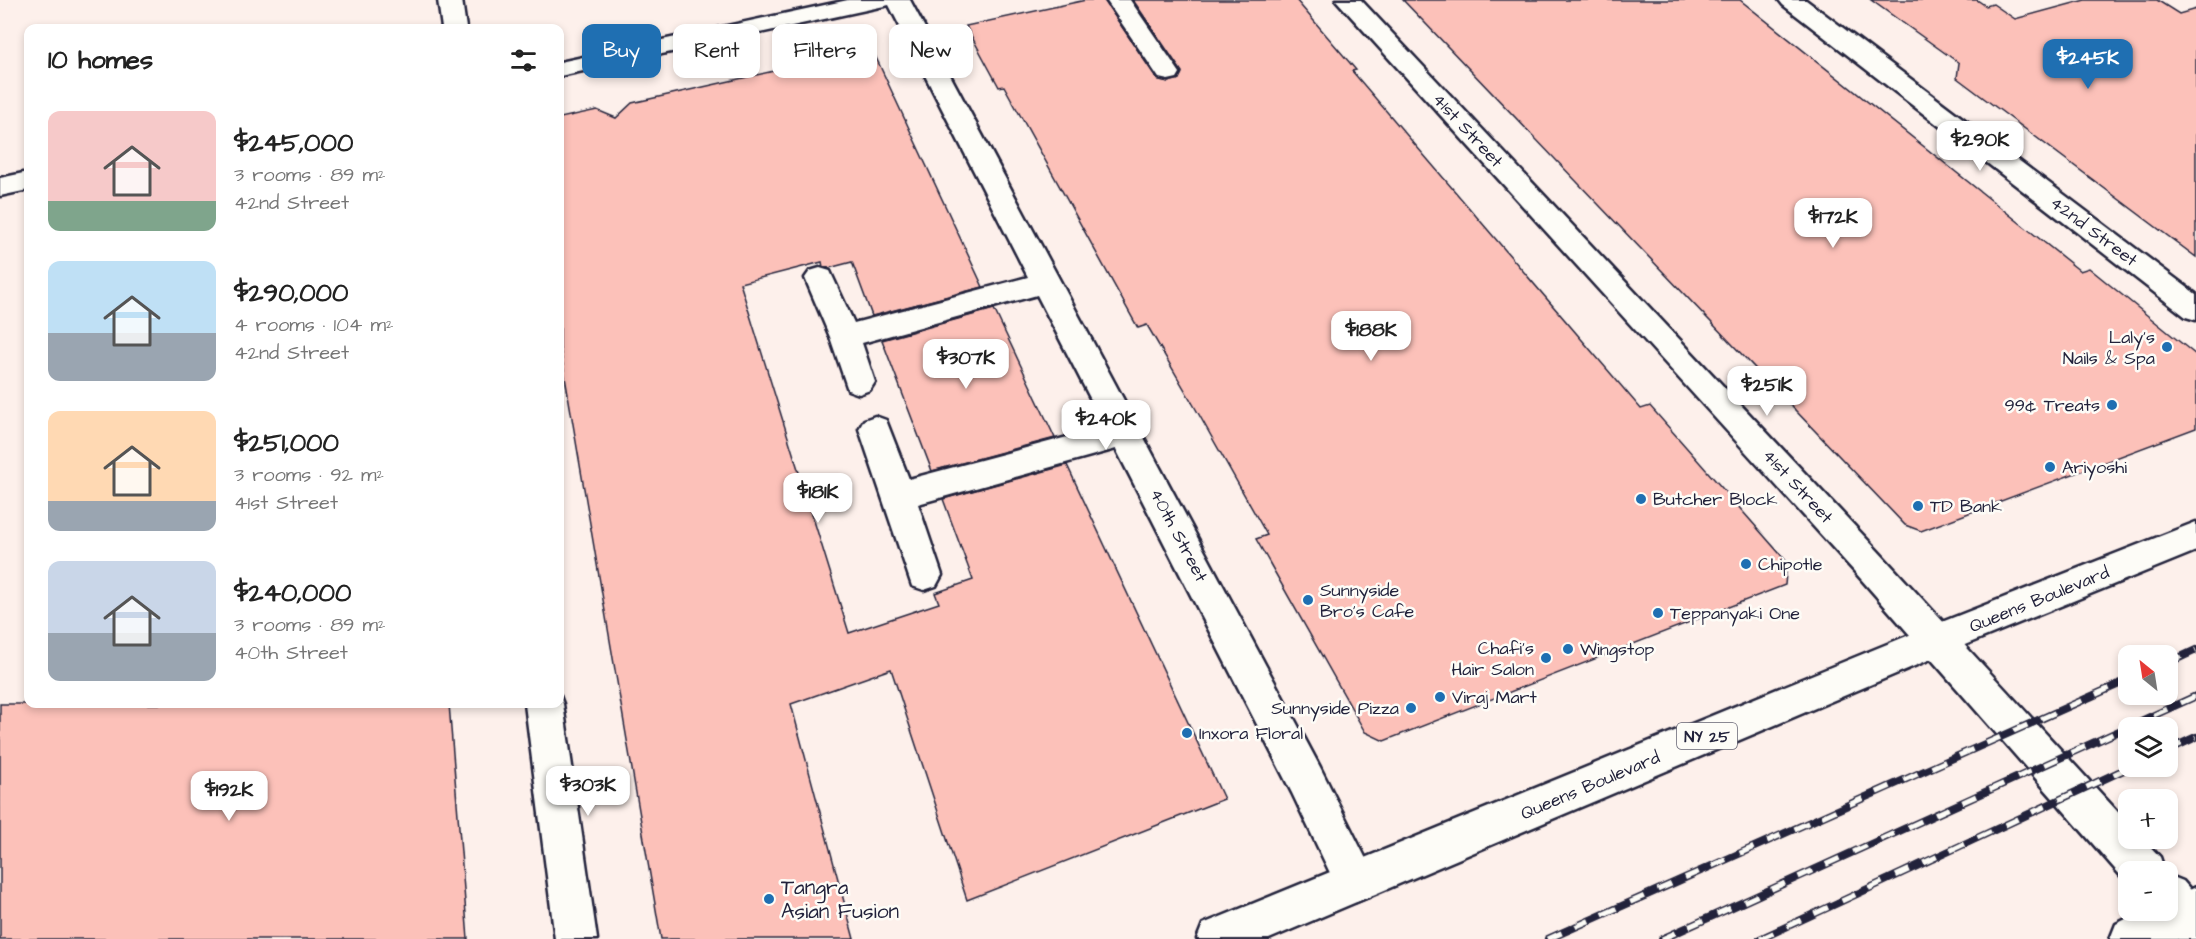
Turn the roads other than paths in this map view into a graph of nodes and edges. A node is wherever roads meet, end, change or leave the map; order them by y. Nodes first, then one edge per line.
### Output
1 (450, 0) edge
2 (881, 0) edge
3 (898, 0) edge
4 (1118, 0) edge
5 (1348, 0) edge
6 (1791, 0) edge
7 (453, 24) edge
8 (564, 68) edge
9 (1168, 74) dead end
10 (24, 182) edge
11 (0, 187) edge
12 (820, 278) dead end
13 (1047, 282) junction
14 (2196, 309) edge
15 (845, 337) junction
16 (859, 382) dead end
17 (875, 429) dead end
18 (1125, 434) junction
19 (898, 496) junction
20 (2196, 536) edge
21 (924, 575) dead end
22 (1937, 640) junction
23 (545, 708) edge
24 (2135, 861) edge
25 (1356, 881) junction
26 (2186, 911) edge
27 (576, 939) edge
28 (1218, 939) edge
29 (2132, 939) edge

1 - 7 street
2 - 8 street
3 - 13 street, 40th Street
4 - 9 street
5 - 22 street, 41st Street
6 - 14 street, 42nd Street
10 - 11 street
12 - 15 street
13 - 15 street
13 - 18 street, 40th Street
15 - 16 street
17 - 19 street
18 - 19 street
18 - 25 street, 40th Street
19 - 21 street
20 - 22 street, Queens Boulevard / NY 25
22 - 24 street, 41st Street
22 - 25 street, Queens Boulevard / NY 25
23 - 27 street
25 - 28 street, Queens Boulevard / NY 25
26 - 29 street

